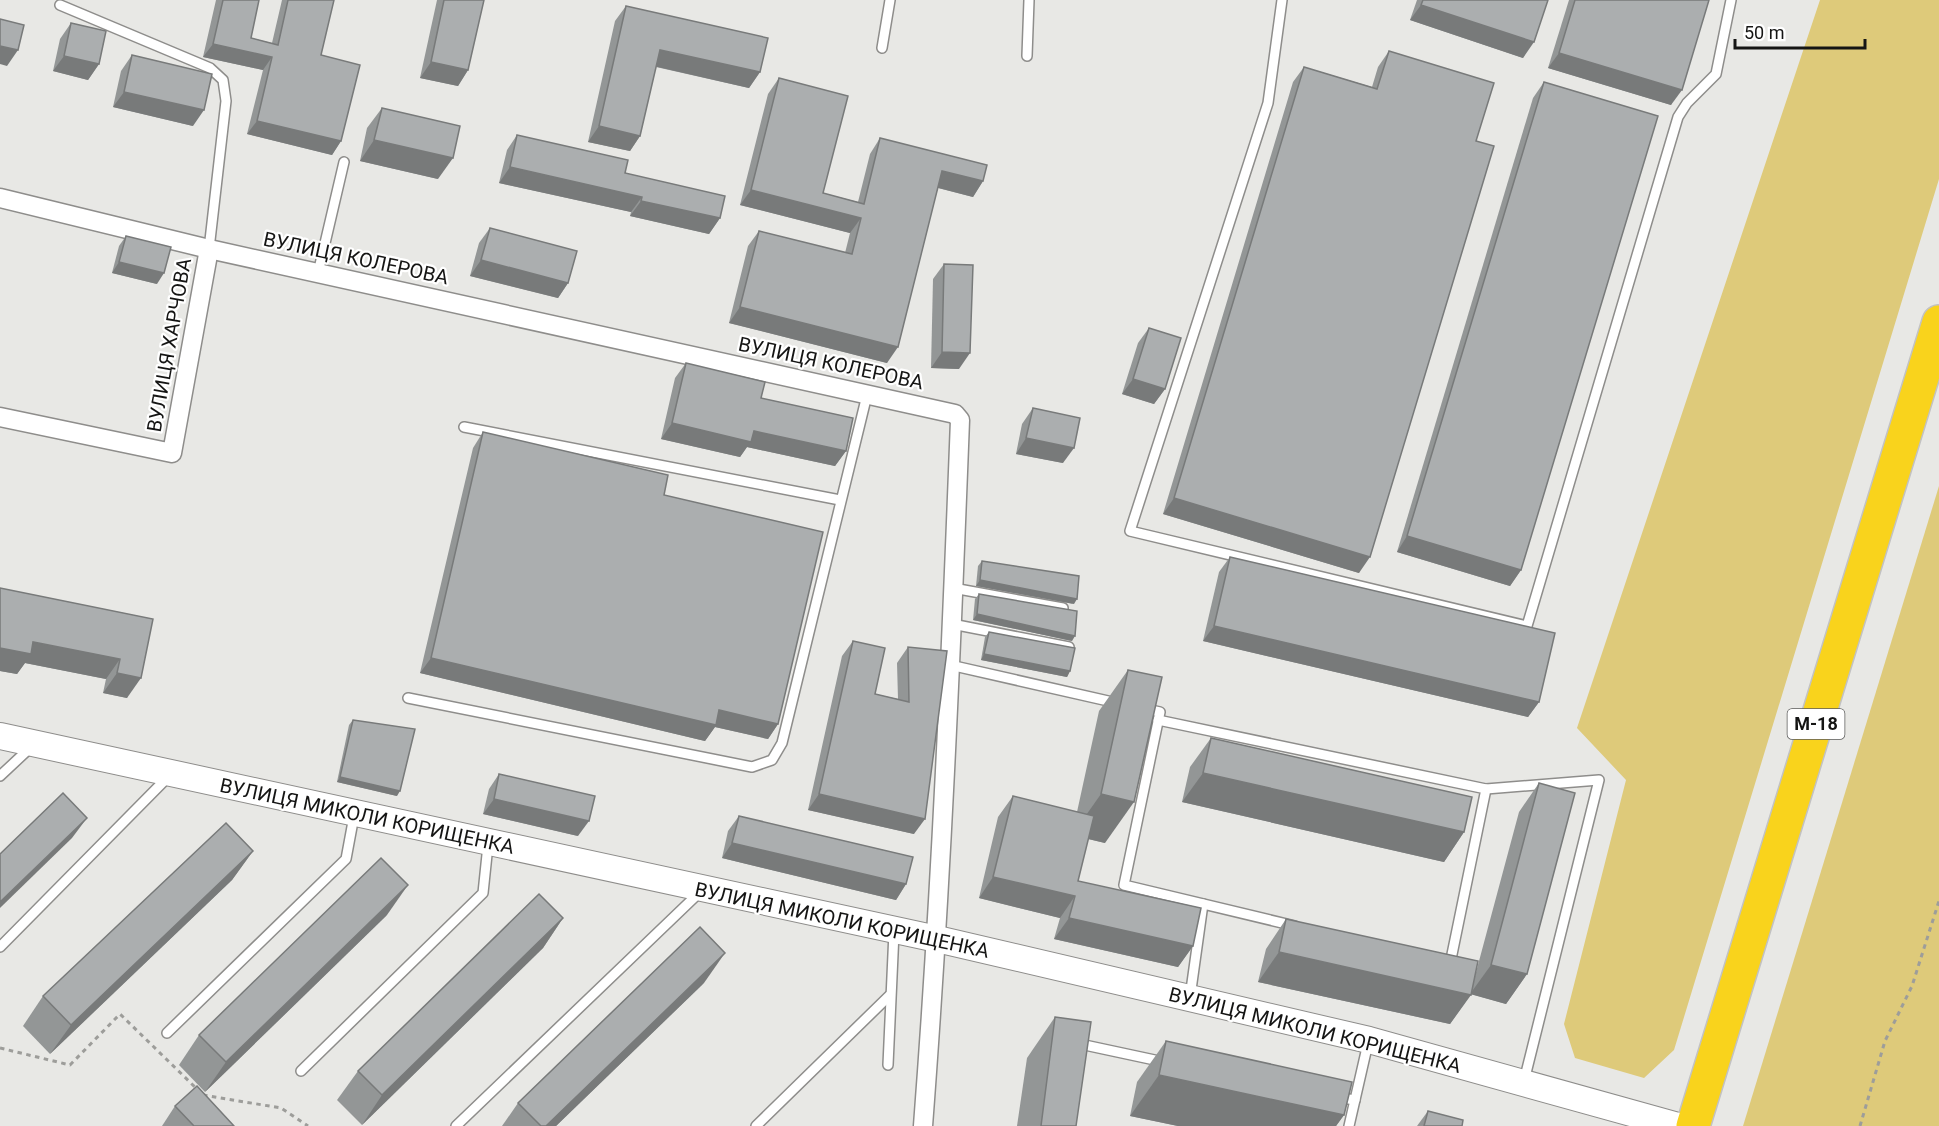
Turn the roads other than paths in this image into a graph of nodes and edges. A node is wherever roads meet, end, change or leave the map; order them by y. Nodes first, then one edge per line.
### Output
1 (890, 0) edge
2 (1029, 0) edge
3 (1282, 0) edge
4 (1731, 0) edge
5 (60, 5) dead end
6 (882, 48) dead end
7 (1027, 56) dead end
8 (344, 162) dead end
9 (0, 198) edge
10 (209, 249) junction
11 (318, 273) junction
12 (1939, 322) edge
13 (867, 395) junction
14 (0, 417) edge
15 (464, 427) dead end
16 (840, 500) junction
17 (953, 588) junction
18 (1070, 610) edge
19 (952, 624) junction
20 (1069, 647) edge
21 (950, 665) junction
22 (408, 698) dead end
23 (1125, 704) edge
24 (1136, 707) edge
25 (1158, 720) junction
26 (0, 736) edge
27 (34, 744) junction
28 (172, 774) junction
29 (0, 776) edge
30 (1486, 789) junction
31 (354, 813) junction
32 (488, 843) junction
33 (703, 889) junction
34 (1203, 904) junction
35 (1304, 928) edge
36 (894, 930) junction
37 (937, 939) junction
38 (0, 947) edge
39 (1438, 961) edge
40 (890, 995) junction
41 (1189, 998) junction
42 (167, 1034) dead end
43 (1369, 1040) junction
44 (1080, 1051) edge
45 (1173, 1064) edge
46 (888, 1065) dead end
47 (301, 1071) dead end
48 (1523, 1084) junction
49 (1321, 1094) edge
50 (1355, 1100) junction
51 (456, 1126) edge
52 (756, 1126) edge
53 (923, 1126) edge
54 (1348, 1126) edge
55 (1678, 1126) edge
56 (1693, 1126) edge

1 - 6 lane
2 - 7 lane
3 - 4 lane
5 - 10 lane
8 - 11 lane
9 - 10 street, ВУЛИЦЯ КОЛЕРОВА
10 - 11 street, ВУЛИЦЯ КОЛЕРОВА
10 - 14 street, ВУЛИЦЯ ХАРЧОВА
11 - 13 street, ВУЛИЦЯ КОЛЕРОВА
12 - 56 highway, М-18
13 - 16 lane
13 - 17 street, ВУЛИЦЯ КОЛЕРОВА
15 - 16 lane
16 - 22 lane
17 - 18 lane
17 - 19 street, ВУЛИЦЯ КОЛЕРОВА
19 - 20 lane
19 - 21 street, ВУЛИЦЯ КОЛЕРОВА
21 - 23 lane
21 - 37 street, ВУЛИЦЯ КОЛЕРОВА
24 - 25 lane
25 - 30 lane
25 - 34 lane
26 - 27 street, ВУЛИЦЯ МИКОЛИ КОРИЩЕНКА
27 - 28 street, ВУЛИЦЯ МИКОЛИ КОРИЩЕНКА
27 - 29 lane
28 - 31 street, ВУЛИЦЯ МИКОЛИ КОРИЩЕНКА
28 - 38 lane
30 - 39 lane
30 - 48 lane
31 - 32 street, ВУЛИЦЯ МИКОЛИ КОРИЩЕНКА
31 - 42 lane
32 - 33 street, ВУЛИЦЯ МИКОЛИ КОРИЩЕНКА
32 - 47 lane
33 - 36 street, ВУЛИЦЯ МИКОЛИ КОРИЩЕНКА
33 - 51 lane
34 - 35 lane
34 - 41 lane
36 - 37 street, ВУЛИЦЯ МИКОЛИ КОРИЩЕНКА
36 - 40 lane
37 - 41 street, ВУЛИЦЯ МИКОЛИ КОРИЩЕНКА
37 - 53 street, ВУЛИЦЯ КОЛЕРОВА
40 - 46 lane
40 - 52 lane
41 - 43 street, ВУЛИЦЯ МИКОЛИ КОРИЩЕНКА
43 - 48 street, ВУЛИЦЯ МИКОЛИ КОРИЩЕНКА
43 - 50 lane
44 - 45 lane
48 - 55 street, ВУЛИЦЯ МИКОЛИ КОРИЩЕНКА
49 - 50 lane
50 - 54 lane

